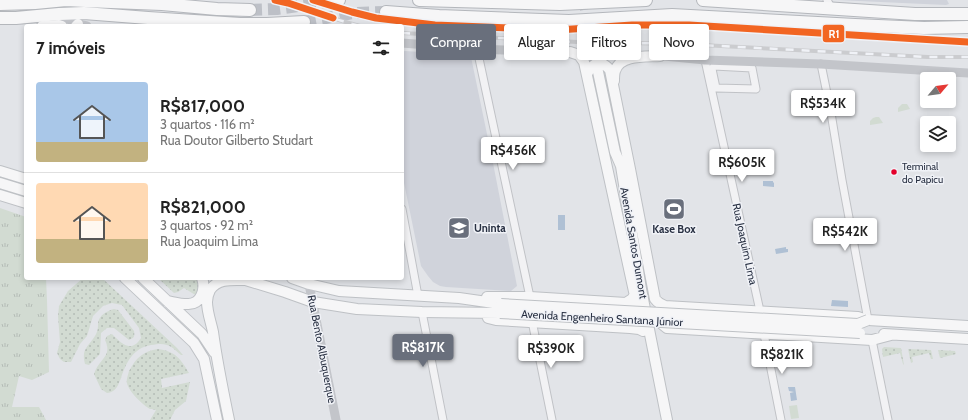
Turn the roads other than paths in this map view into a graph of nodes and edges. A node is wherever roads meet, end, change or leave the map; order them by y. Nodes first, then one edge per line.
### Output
1 (419, 0) edge
2 (646, 0) edge
3 (703, 0) edge
4 (617, 1) edge
5 (734, 1) edge
6 (562, 2) edge
7 (0, 4) edge
8 (830, 4) edge
9 (250, 10) tunnel mouth
10 (386, 12) tunnel mouth
11 (59, 14) junction
12 (968, 14) edge
13 (0, 18) edge
14 (16, 18) junction
15 (304, 22) dead end
16 (27, 24) edge
17 (78, 24) edge
18 (968, 27) edge
19 (924, 28) junction
20 (968, 34) edge
21 (404, 43) edge
22 (416, 44) edge
23 (496, 50) edge
24 (570, 52) junction
25 (649, 55) edge
26 (649, 56) edge
27 (479, 60) edge
28 (705, 60) joint
29 (821, 64) junction
30 (597, 68) tunnel mouth
31 (712, 69) joint
32 (968, 73) edge
33 (587, 74) junction
34 (613, 84) junction
35 (615, 152) junction
36 (0, 171) edge
37 (24, 178) edge
38 (0, 183) edge
39 (24, 190) edge
40 (0, 195) edge
41 (24, 202) edge
42 (404, 220) edge
43 (628, 258) junction
44 (119, 280) edge
45 (127, 280) edge
46 (145, 280) edge
47 (202, 280) edge
48 (227, 280) edge
49 (245, 280) edge
50 (309, 281) edge
51 (135, 289) junction
52 (635, 294) junction
53 (418, 296) junction
54 (530, 297) junction
55 (459, 298) junction
56 (167, 301) junction
57 (313, 302) junction
58 (626, 303) junction
59 (665, 306) junction
60 (500, 309) junction
61 (760, 311) junction
62 (422, 312) junction
63 (466, 312) junction
64 (868, 320) junction
65 (532, 321) junction
66 (968, 326) edge
67 (630, 328) junction
68 (643, 331) junction
69 (764, 334) junction
70 (891, 335) junction
71 (967, 339) edge
72 (872, 340) junction
73 (652, 343) junction
74 (218, 366) junction
75 (217, 420) edge
76 (229, 420) edge
77 (336, 420) edge
78 (443, 420) edge
79 (552, 420) edge
80 (667, 420) edge
81 (781, 420) edge
82 (888, 420) edge

1 - 6 highway
2 - 4 highway
3 - 5 highway
4 - 6 highway
5 - 8 highway
7 - 9 highway
8 - 12 highway
10 - 19 highway
11 - 14 highway
11 - 15 highway
11 - 17 main road
13 - 14 highway
14 - 16 highway
18 - 19 highway
19 - 20 highway
21 - 22 main road
23 - 24 main road
24 - 25 main road
24 - 33 main road
26 - 34 main road
27 - 54 street
28 - 29 main road
28 - 61 street, Rua Joaquim Lima
29 - 32 main road
29 - 64 street
30 - 35 main road, Avenida Santos Dumont
31 - 31 street
33 - 34 main road
33 - 43 main road
34 - 59 main road
35 - 43 main road
35 - 73 main road, Avenida Santos Dumont
36 - 37 main road
38 - 39 main road
40 - 41 main road
42 - 53 street
43 - 52 main road
44 - 51 main road
45 - 51 main road
46 - 56 main road
47 - 56 main road
48 - 74 main road, Avenida Engenheiro Santana Júnior
49 - 57 main road, Avenida Engenheiro Santana Júnior
50 - 53 main road, Avenida Engenheiro Santana Júnior
50 - 57 main road, Rua Bento Albuquerque
51 - 75 main road
52 - 58 main road
52 - 68 main road
53 - 55 main road, Avenida Engenheiro Santana Júnior
54 - 55 main road
54 - 58 main road
55 - 60 main road, Avenida Engenheiro Santana Júnior
56 - 74 main road
57 - 62 main road, Avenida Engenheiro Santana Júnior
57 - 77 main road, Rua Bento Albuquerque
58 - 67 main road
59 - 61 main road
59 - 69 main road
60 - 63 main road, Avenida Engenheiro Santana Júnior
60 - 64 main road, Avenida Engenheiro Santana Júnior, bridge
60 - 70 main road, Avenida Engenheiro Santana Júnior, bridge
61 - 64 main road
62 - 63 main road, Avenida Engenheiro Santana Júnior
62 - 78 street
63 - 65 main road
64 - 66 main road, Avenida Engenheiro Santana Júnior
65 - 67 main road
65 - 79 street
67 - 68 main road
68 - 73 main road
69 - 72 main road
69 - 81 street
70 - 71 main road, Avenida Engenheiro Santana Júnior
70 - 72 main road
72 - 82 street
73 - 80 main road, Avenida Santos Dumont
74 - 76 main road

